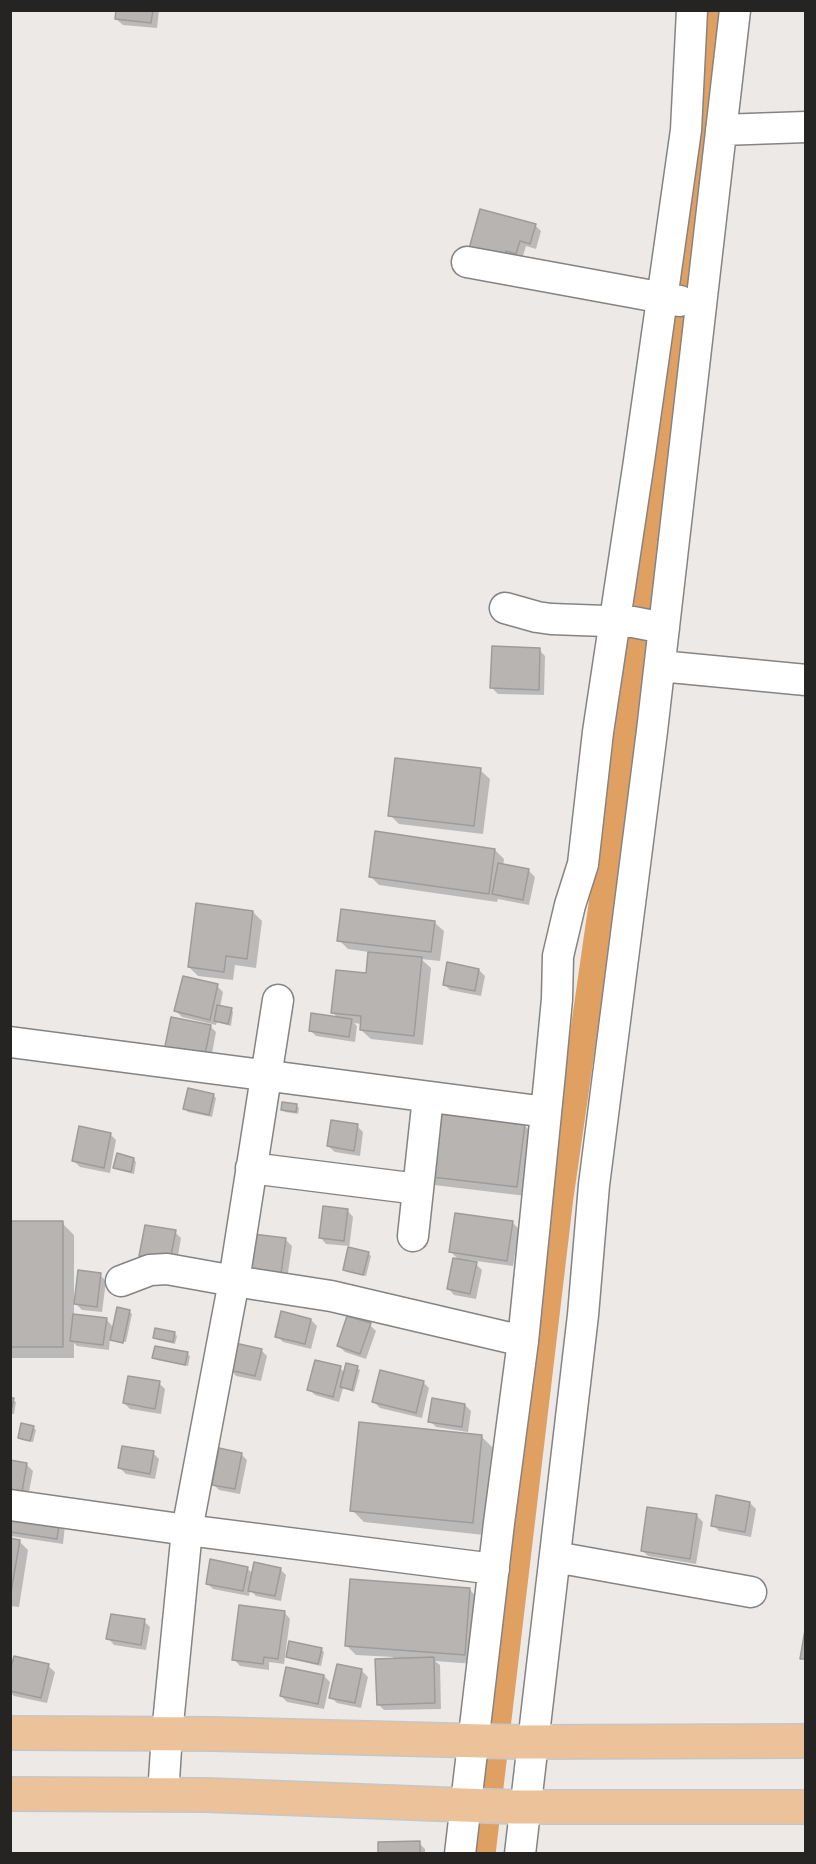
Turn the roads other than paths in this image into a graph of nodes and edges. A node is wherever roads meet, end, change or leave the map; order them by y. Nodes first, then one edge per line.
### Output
1 (692, 10) edge
2 (735, 10) edge
3 (806, 127) edge
4 (721, 130) junction
5 (467, 262) dead end
6 (680, 301) junction
7 (506, 608) dead end
8 (642, 625) junction
9 (660, 666) junction
10 (806, 680) edge
11 (278, 1000) dead end
12 (10, 1042) edge
13 (266, 1077) junction
14 (428, 1097) junction
15 (546, 1112) junction
16 (251, 1168) junction
17 (418, 1189) junction
18 (412, 1236) dead end
19 (121, 1281) dead end
20 (234, 1281) junction
21 (523, 1341) junction
22 (10, 1505) edge
23 (187, 1530) junction
24 (555, 1557) junction
25 (494, 1569) junction
26 (751, 1592) dead end
27 (10, 1733) edge
28 (167, 1734) junction
29 (806, 1741) edge
30 (481, 1742) junction
31 (527, 1742) junction
32 (10, 1794) edge
33 (163, 1795) junction
34 (471, 1805) junction
35 (521, 1806) junction
36 (806, 1807) edge
37 (460, 1854) edge
38 (520, 1854) edge

1 - 6 street
2 - 4 street
3 - 4 street
4 - 6 street
5 - 6 street
6 - 8 street
6 - 8 street
7 - 8 street
8 - 9 street
8 - 15 street
9 - 10 street
9 - 24 street
11 - 13 street
12 - 13 street
13 - 14 street
13 - 16 street
14 - 15 street
14 - 17 street
15 - 21 street
16 - 17 street
16 - 20 street
17 - 18 street
19 - 20 street
20 - 21 street
20 - 23 street
21 - 25 street
22 - 23 street
23 - 25 street
23 - 28 street
24 - 26 street
24 - 31 street
25 - 30 street
27 - 28 main road
28 - 30 main road
28 - 33 street
29 - 31 main road
30 - 31 main road
30 - 34 street
31 - 35 street
32 - 33 main road
33 - 34 main road
34 - 35 main road
34 - 37 street
35 - 36 main road
35 - 38 street

